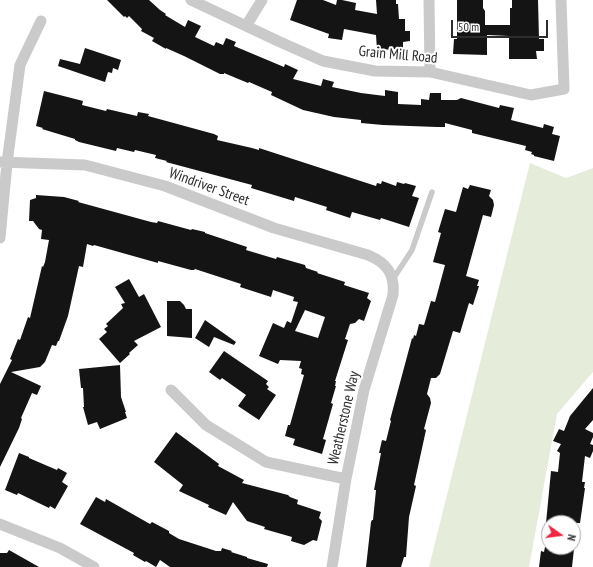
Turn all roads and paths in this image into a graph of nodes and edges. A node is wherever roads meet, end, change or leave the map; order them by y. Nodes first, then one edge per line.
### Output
1 (191, 0) edge
2 (262, 0) edge
3 (429, 0) edge
4 (561, 0) edge
5 (41, 21) dead end
6 (246, 26) junction
7 (430, 72) junction
8 (4, 162) edge
9 (432, 192) dead end
10 (0, 238) edge
11 (393, 279) junction
12 (171, 390) dead end
13 (346, 479) junction
14 (0, 524) edge
15 (94, 567) edge
16 (332, 567) edge

1 - 6 street, Grain Mill Road
2 - 6 street
3 - 7 street
4 - 7 street, Grain Mill Road
5 - 8 street
6 - 7 street, Grain Mill Road
8 - 10 street
8 - 11 street, Windriver Street
9 - 11 lane
11 - 13 street, Weatherstone Way
12 - 13 street
13 - 16 street, Weatherstone Way
14 - 15 street

